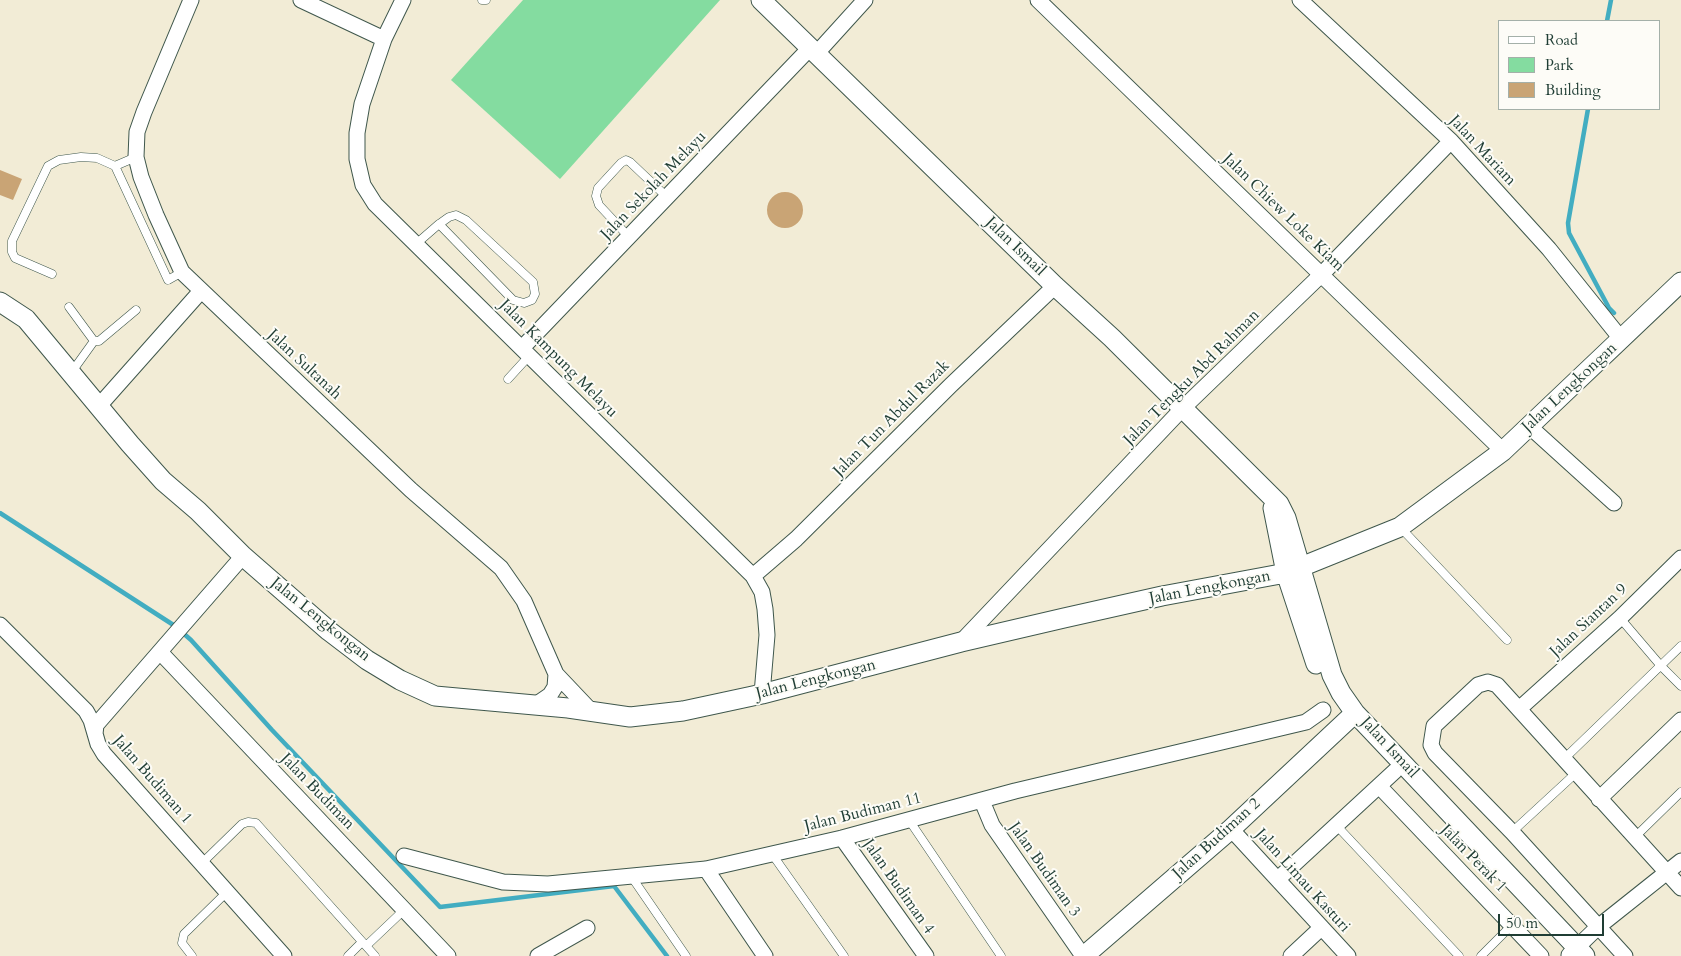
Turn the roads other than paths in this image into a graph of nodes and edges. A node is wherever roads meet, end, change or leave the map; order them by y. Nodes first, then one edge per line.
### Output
1 (191, 0) edge
2 (301, 0) edge
3 (403, 0) edge
4 (761, 0) edge
5 (865, 0) edge
6 (1038, 0) edge
7 (1300, 0) edge
8 (384, 39) junction
9 (813, 51) junction
10 (1451, 141) junction
11 (136, 157) junction
12 (115, 166) junction
13 (668, 198) junction
14 (439, 224) junction
15 (628, 236) junction
16 (416, 244) junction
17 (182, 272) junction
18 (52, 274) dead end
19 (1321, 275) junction
20 (1681, 282) edge
21 (1055, 286) junction
22 (201, 291) junction
23 (0, 302) edge
24 (68, 307) dead end
25 (136, 310) dead end
26 (1622, 340) junction
27 (94, 341) junction
28 (526, 352) junction
29 (71, 373) junction
30 (508, 379) dead end
31 (98, 407) junction
32 (1183, 408) junction
33 (1529, 426) junction
34 (1503, 450) junction
35 (1614, 503) dead end
36 (1400, 527) junction
37 (243, 556) junction
38 (1681, 558) edge
39 (1293, 571) junction
40 (754, 576) junction
41 (1620, 618) junction
42 (0, 625) edge
43 (1507, 640) dead end
44 (961, 642) junction
45 (1681, 646) edge
46 (160, 652) junction
47 (1661, 666) junction
48 (556, 674) junction
49 (1681, 686) edge
50 (762, 694) junction
51 (534, 706) junction
52 (1519, 709) junction
53 (1323, 710) dead end
54 (592, 712) junction
55 (1352, 716) junction
56 (1681, 720) edge
57 (95, 734) junction
58 (1564, 758) junction
59 (1396, 771) junction
60 (1576, 772) junction
61 (1379, 786) junction
62 (1681, 792) edge
63 (1600, 799) junction
64 (982, 801) junction
65 (909, 820) junction
66 (1336, 826) junction
67 (1231, 829) junction
68 (1512, 832) junction
69 (1636, 836) junction
70 (842, 838) junction
71 (772, 854) junction
72 (404, 856) dead end
73 (1681, 861) edge
74 (202, 863) junction
75 (706, 869) junction
76 (1667, 874) junction
77 (631, 876) junction
78 (1278, 879) junction
79 (1681, 888) edge
80 (227, 892) junction
81 (404, 910) junction
82 (1512, 925) junction
83 (1598, 926) junction
84 (587, 928) dead end
85 (1321, 928) junction
86 (364, 944) junction
87 (1575, 954) edge
88 (192, 956) edge
89 (284, 956) edge
90 (348, 956) edge
91 (375, 956) edge
92 (448, 956) edge
93 (538, 956) edge
94 (686, 956) edge
95 (765, 956) edge
96 (844, 956) edge
97 (926, 956) edge
98 (1001, 956) edge
99 (1083, 956) edge
100 (1291, 956) edge
101 (1348, 956) edge
102 (1459, 956) edge
103 (1481, 956) edge
104 (1541, 956) edge
105 (1625, 956) edge

1 - 11 street, Jalan Sultanah
2 - 8 street
3 - 8 street, Jalan Kampung Melayu
4 - 9 street, Jalan Ismail
5 - 9 street, Jalan Sekolah Melayu
6 - 19 street, Jalan Chiew Loke Kiam
7 - 10 street, Jalan Mariam
8 - 16 street, Jalan Kampung Melayu
9 - 13 street, Jalan Sekolah Melayu
9 - 21 street, Jalan Ismail
10 - 19 street, Jalan Tengku Abd Rahman
10 - 26 street, Jalan Mariam
11 - 12 lane
11 - 17 street, Jalan Sultanah
12 - 17 lane
12 - 18 lane
13 - 15 street, Jalan Sekolah Melayu
13 - 15 lane
14 - 14 lane
14 - 16 lane
15 - 28 street, Jalan Sekolah Melayu
16 - 28 street, Jalan Kampung Melayu
17 - 22 street, Jalan Sultanah
19 - 32 street, Jalan Tengku Abd Rahman
19 - 34 street, Jalan Chiew Loke Kiam
20 - 26 street, Jalan Lengkongan
21 - 32 street, Jalan Ismail
21 - 40 street, Jalan Tun Abdul Razak
22 - 31 street
22 - 48 street, Jalan Sultanah
23 - 29 street, Jalan Lengkongan
24 - 27 lane
25 - 27 lane
26 - 33 street, Jalan Lengkongan
27 - 29 lane
28 - 30 lane
28 - 40 street, Jalan Kampung Melayu
29 - 31 street, Jalan Lengkongan
31 - 37 street, Jalan Lengkongan
32 - 39 street, Jalan Ismail
32 - 44 street, Jalan Tengku Abd Rahman
33 - 34 street, Jalan Lengkongan
33 - 35 street
34 - 36 street, Jalan Lengkongan
36 - 39 street, Jalan Lengkongan
36 - 43 lane
37 - 46 street
37 - 51 street, Jalan Lengkongan
38 - 41 street, Jalan Siantan 9
39 - 44 street, Jalan Lengkongan
39 - 55 street, Jalan Ismail
40 - 50 street, Jalan Kampung Melayu
41 - 47 lane
41 - 52 street, Jalan Siantan 9
42 - 57 street, Jalan Budiman 1
44 - 50 street, Jalan Lengkongan
45 - 47 lane
46 - 57 street
46 - 81 street, Jalan Budiman
47 - 49 lane
47 - 58 lane
48 - 51 street
48 - 54 street
50 - 54 street, Jalan Lengkongan
51 - 54 street, Jalan Lengkongan
52 - 58 street
52 - 68 street
53 - 64 street, Jalan Budiman 11
55 - 59 street, Jalan Ismail
55 - 67 street, Jalan Budiman 2
55 - 87 street, Jalan Ismail
56 - 63 street
57 - 74 street, Jalan Budiman 1
58 - 60 street
59 - 61 street
59 - 87 street, Jalan Ismail
60 - 63 street
60 - 68 lane
61 - 66 street
61 - 82 street, Jalan Perak 1
62 - 69 lane
63 - 69 street
64 - 65 street, Jalan Budiman 11
64 - 99 street, Jalan Budiman 3
65 - 70 street, Jalan Budiman 11
65 - 98 lane
66 - 78 street
66 - 102 lane
67 - 78 street, Jalan Limau Kasturi
67 - 99 street, Jalan Budiman 2
68 - 83 street
69 - 76 street
70 - 71 street, Jalan Budiman 11
70 - 97 street, Jalan Budiman 4
71 - 75 street, Jalan Budiman 11
71 - 96 lane
72 - 77 street, Jalan Budiman 11
73 - 76 street
74 - 80 street, Jalan Budiman 1
74 - 86 lane
75 - 77 street, Jalan Budiman 11
75 - 95 street
76 - 79 street
76 - 83 street
77 - 94 lane
78 - 85 street, Jalan Limau Kasturi
80 - 88 lane
80 - 89 street, Jalan Budiman 1
81 - 86 lane
81 - 92 street, Jalan Budiman
82 - 103 lane
82 - 104 street, Jalan Perak 1
83 - 87 street
83 - 105 street
84 - 93 street
85 - 100 street
85 - 101 street, Jalan Limau Kasturi
86 - 90 lane
86 - 91 lane

